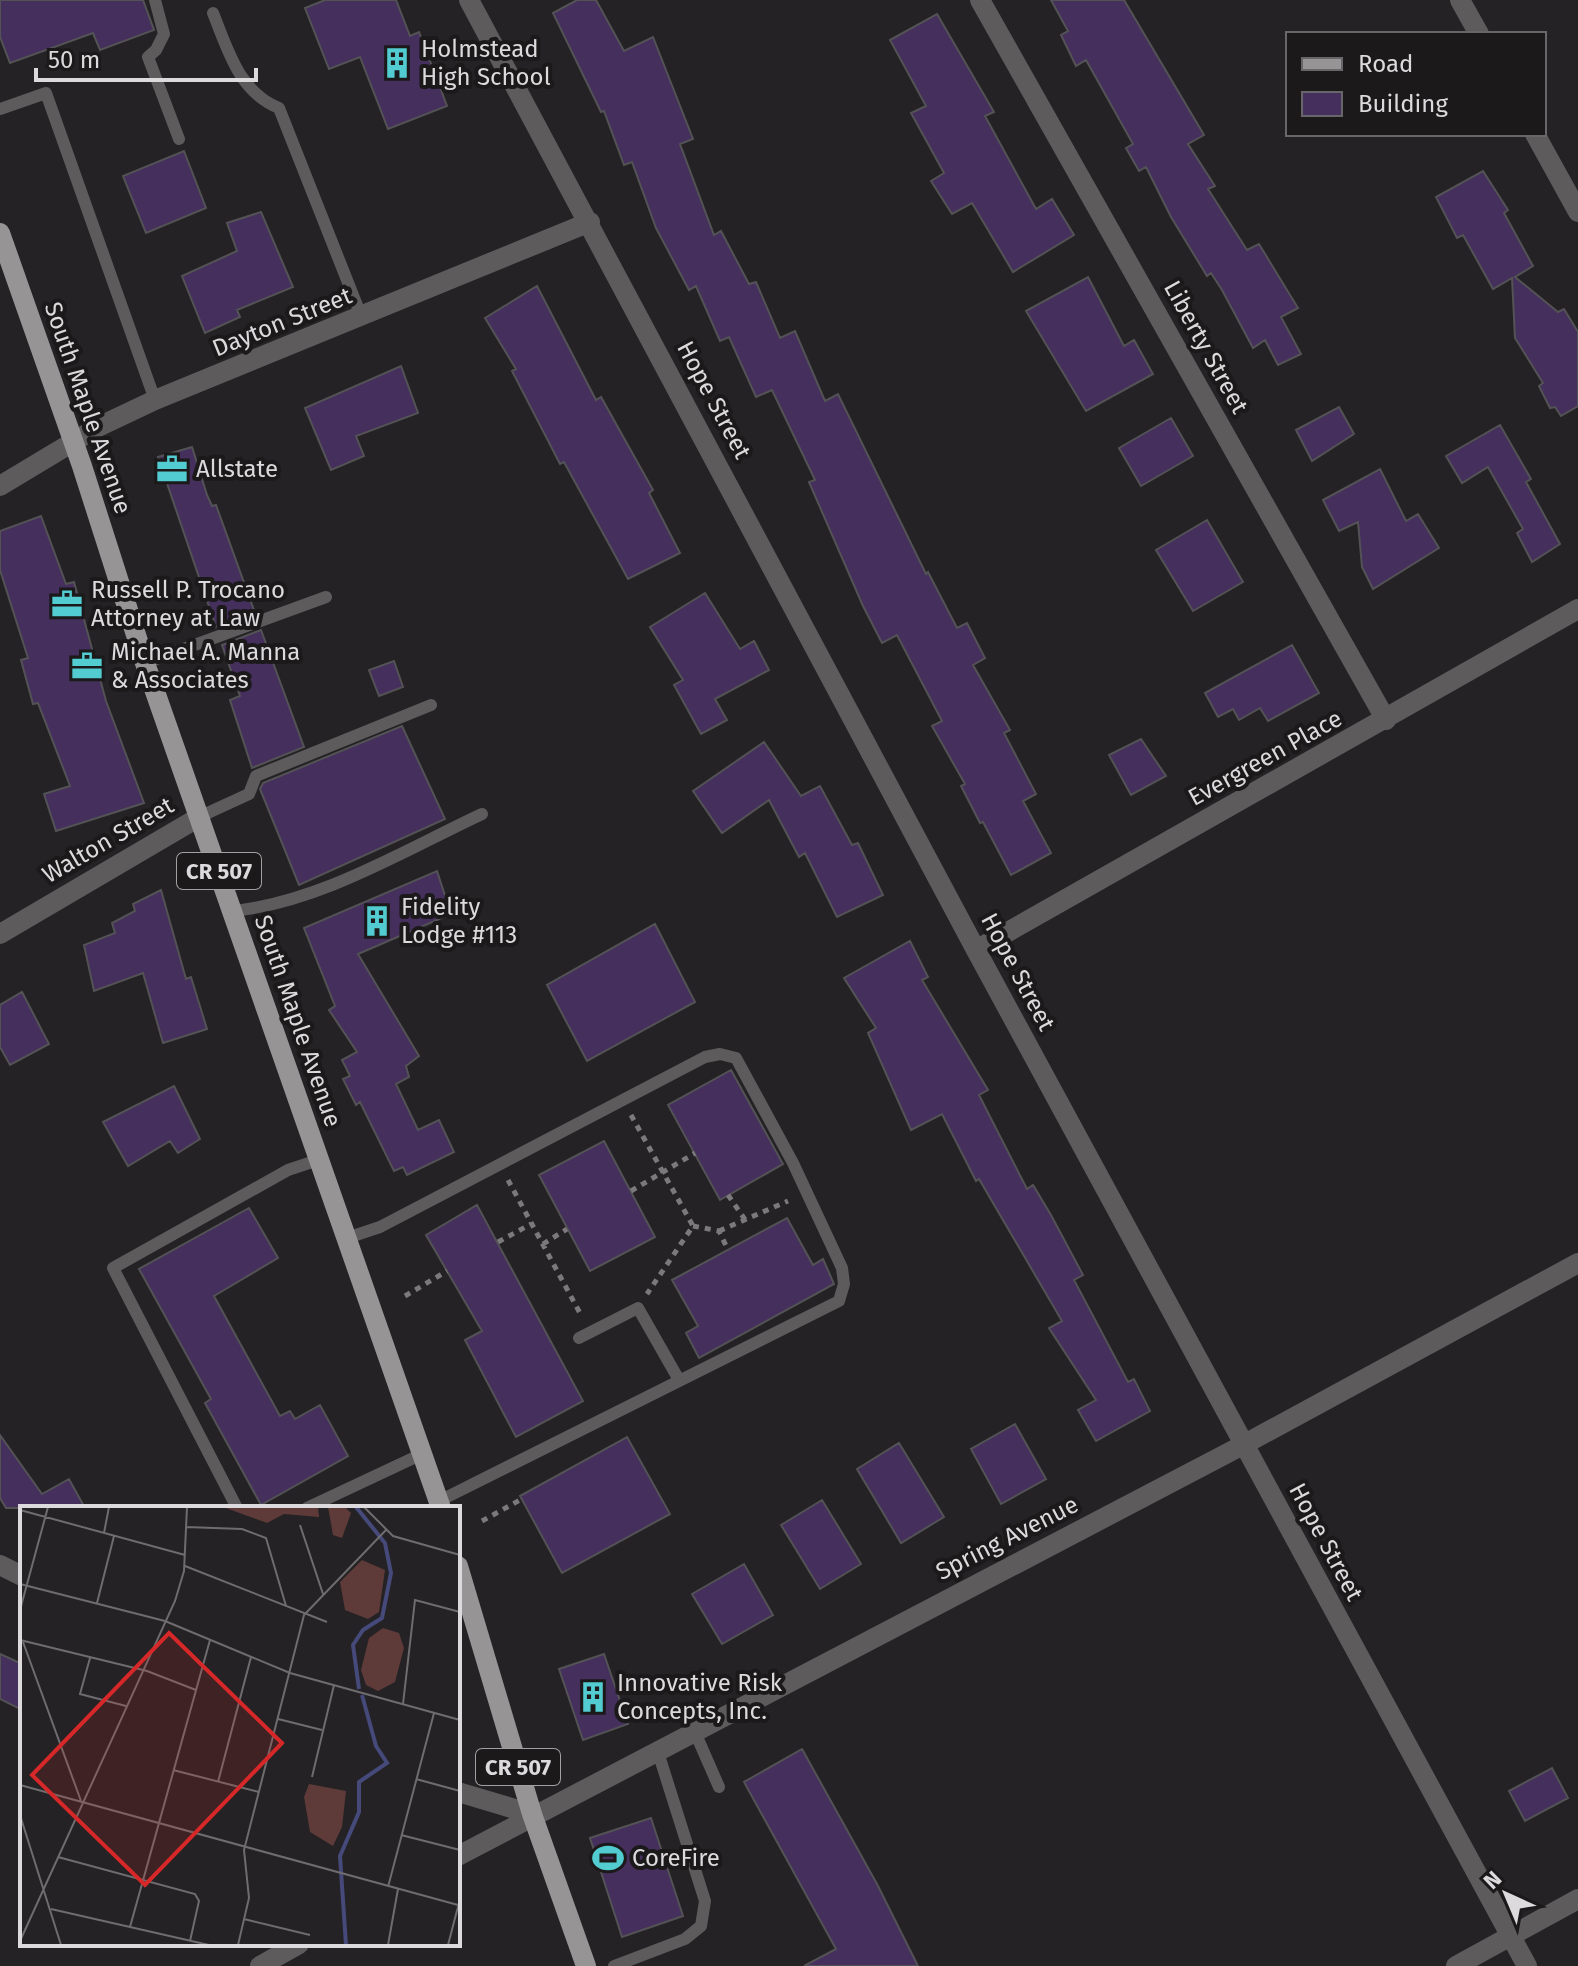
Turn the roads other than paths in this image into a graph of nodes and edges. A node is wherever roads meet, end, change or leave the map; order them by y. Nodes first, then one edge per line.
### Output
1 (155, 0) edge
2 (469, 0) edge
3 (980, 0) edge
4 (1460, 0) edge
5 (213, 13) dead end
6 (1478, 32) edge
7 (0, 109) edge
8 (1536, 136) edge
9 (179, 139) dead end
10 (1578, 212) edge
11 (590, 222) junction
12 (0, 233) edge
13 (362, 318) junction
14 (155, 400) junction
15 (74, 442) junction
16 (0, 486) edge
17 (326, 597) dead end
18 (1578, 609) edge
19 (145, 663) junction
20 (431, 705) dead end
21 (1386, 720) junction
22 (482, 814) dead end
23 (201, 816) junction
24 (233, 911) junction
25 (0, 934) edge
26 (976, 950) junction
27 (318, 1160) junction
28 (347, 1238) junction
29 (1578, 1263) edge
30 (584, 1336) road end
31 (679, 1380) junction
32 (1243, 1445) junction
33 (422, 1454) junction
34 (440, 1504) edge
35 (236, 1506) edge
36 (311, 1506) edge
37 (0, 1565) edge
38 (460, 1573) edge
39 (20, 1575) edge
40 (694, 1730) junction
41 (657, 1749) junction
42 (719, 1787) dead end
43 (460, 1793) edge
44 (532, 1814) junction
45 (460, 1855) edge
46 (1578, 1899) edge
47 (1509, 1935) junction
48 (295, 1946) edge
49 (260, 1966) edge
50 (586, 1966) edge
51 (614, 1966) edge
52 (1456, 1966) edge
53 (1527, 1966) edge

1 - 9 lane
2 - 11 street, Hope Street
3 - 21 street, Liberty Street
4 - 6 street
5 - 13 lane
7 - 14 lane
8 - 10 street
11 - 13 street, Dayton Street
11 - 26 street, Hope Street
12 - 15 main road, South Maple Avenue / CR 507
13 - 14 street, Dayton Street
14 - 15 street, Dayton Street
15 - 16 street, Dayton Street
15 - 19 main road, South Maple Avenue / CR 507
17 - 19 lane
18 - 21 street, Evergreen Place
19 - 23 main road, South Maple Avenue / CR 507
20 - 23 lane
21 - 26 street, Evergreen Place
22 - 24 lane
23 - 24 main road, South Maple Avenue / CR 507
23 - 25 street, Walton Street
24 - 27 main road, South Maple Avenue / CR 507
26 - 32 street, Hope Street
27 - 28 main road, South Maple Avenue / CR 507
27 - 35 lane
28 - 31 lane
28 - 33 main road, South Maple Avenue / CR 507
29 - 32 street, Spring Avenue
30 - 31 lane
31 - 34 lane
32 - 40 street, Spring Avenue
32 - 47 street, Hope Street
33 - 34 main road, South Maple Avenue / CR 507
33 - 36 lane
37 - 39 street
38 - 44 main road, CR 507
40 - 41 street, Spring Avenue
40 - 42 lane
41 - 44 street, Spring Avenue
41 - 51 lane
43 - 44 street
44 - 45 street, Spring Avenue
44 - 50 main road, CR 507
46 - 47 street
47 - 52 street
47 - 53 street, Hope Street
48 - 49 street

